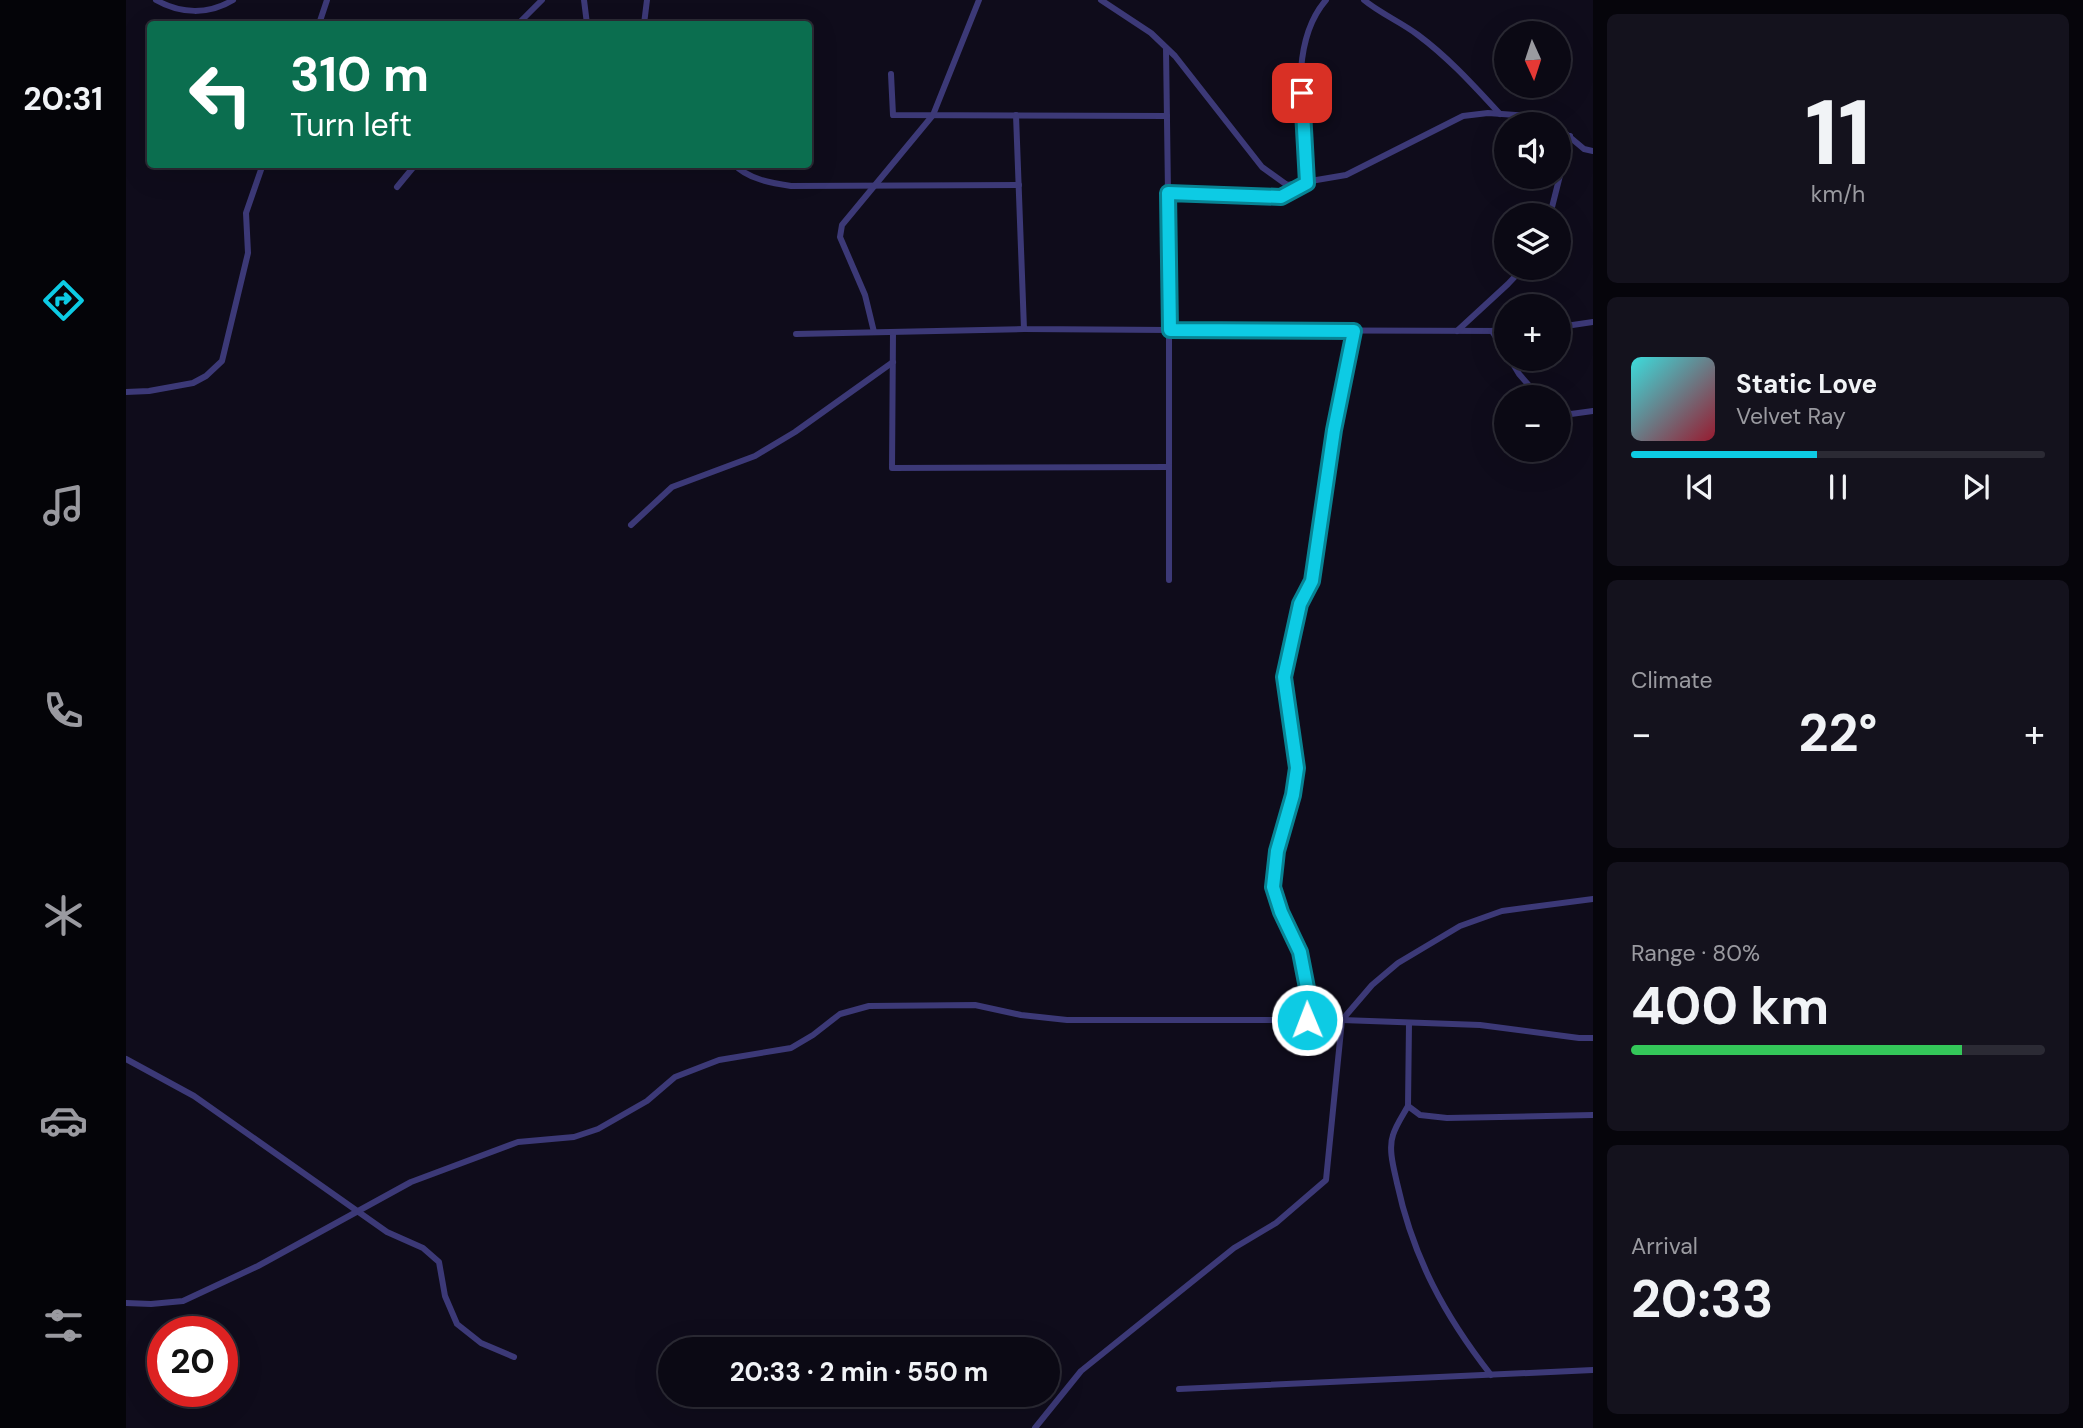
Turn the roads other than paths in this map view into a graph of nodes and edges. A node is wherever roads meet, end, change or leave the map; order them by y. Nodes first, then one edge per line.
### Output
1 (156, 0) edge
2 (233, 0) edge
3 (327, 0) edge
4 (542, 0) edge
5 (584, 0) edge
6 (648, 0) edge
7 (979, 0) edge
8 (1101, 0) edge
9 (1326, 0) edge
10 (1364, 0) edge
11 (320, 21) edge
12 (521, 21) edge
13 (587, 21) edge
14 (644, 21) edge
15 (1166, 48) junction
16 (891, 74) dead end
17 (1498, 112) edge
18 (1494, 114) edge
19 (933, 115) junction
20 (1016, 116) junction
21 (1167, 116) junction
22 (1571, 137) edge
23 (1593, 151) edge
24 (262, 168) edge
25 (413, 168) edge
26 (737, 168) edge
27 (1307, 183) junction
28 (873, 186) junction
29 (1019, 186) junction
30 (397, 187) dead end
31 (1168, 193) junction
32 (1512, 280) edge
33 (1593, 322) edge
34 (1571, 325) edge
35 (1024, 329) junction
36 (1170, 330) junction
37 (1354, 331) junction
38 (1457, 331) junction
39 (1492, 331) joint
40 (874, 332) junction
41 (893, 332) junction
42 (796, 334) dead end
43 (1494, 334) edge
44 (893, 362) junction
45 (1517, 371) edge
46 (1529, 385) edge
47 (126, 392) edge
48 (1593, 411) edge
49 (1571, 414) edge
50 (1169, 467) junction
51 (631, 525) dead end
52 (1169, 580) dead end
53 (1593, 899) edge
54 (1307, 1020) junction
55 (1342, 1020) junction
56 (1409, 1023) junction
57 (1593, 1038) edge
58 (126, 1059) edge
59 (1408, 1107) junction
60 (1593, 1115) edge
61 (357, 1211) junction
62 (126, 1303) edge
63 (514, 1357) dead end
64 (1593, 1370) edge
65 (1491, 1375) junction
66 (1179, 1389) dead end
67 (1035, 1428) edge

1 - 2 lane
3 - 11 lane
4 - 12 lane
5 - 13 lane
6 - 14 lane
7 - 19 lane
8 - 15 lane
9 - 27 lane
10 - 17 lane
15 - 21 lane
15 - 27 lane
16 - 19 lane
18 - 27 lane
19 - 20 lane
19 - 28 lane
20 - 21 lane
20 - 29 lane
21 - 31 lane
22 - 23 lane
24 - 47 lane
25 - 30 lane
26 - 28 lane
27 - 31 lane
28 - 29 lane
28 - 40 lane
29 - 35 lane
31 - 36 lane
32 - 38 lane
33 - 34 lane
35 - 36 lane
35 - 41 lane
36 - 37 lane
36 - 50 lane
37 - 38 lane
37 - 54 lane
38 - 39 lane
39 - 43 lane
40 - 41 lane
40 - 42 lane
41 - 44 lane
44 - 50 lane
44 - 51 lane
45 - 46 lane
48 - 49 lane
50 - 52 lane
53 - 55 lane
54 - 55 lane
54 - 61 lane
55 - 56 lane
55 - 67 lane
56 - 57 lane
56 - 59 lane
58 - 61 lane
59 - 60 lane
59 - 65 lane
61 - 62 lane
61 - 63 lane
64 - 65 lane
65 - 66 lane

